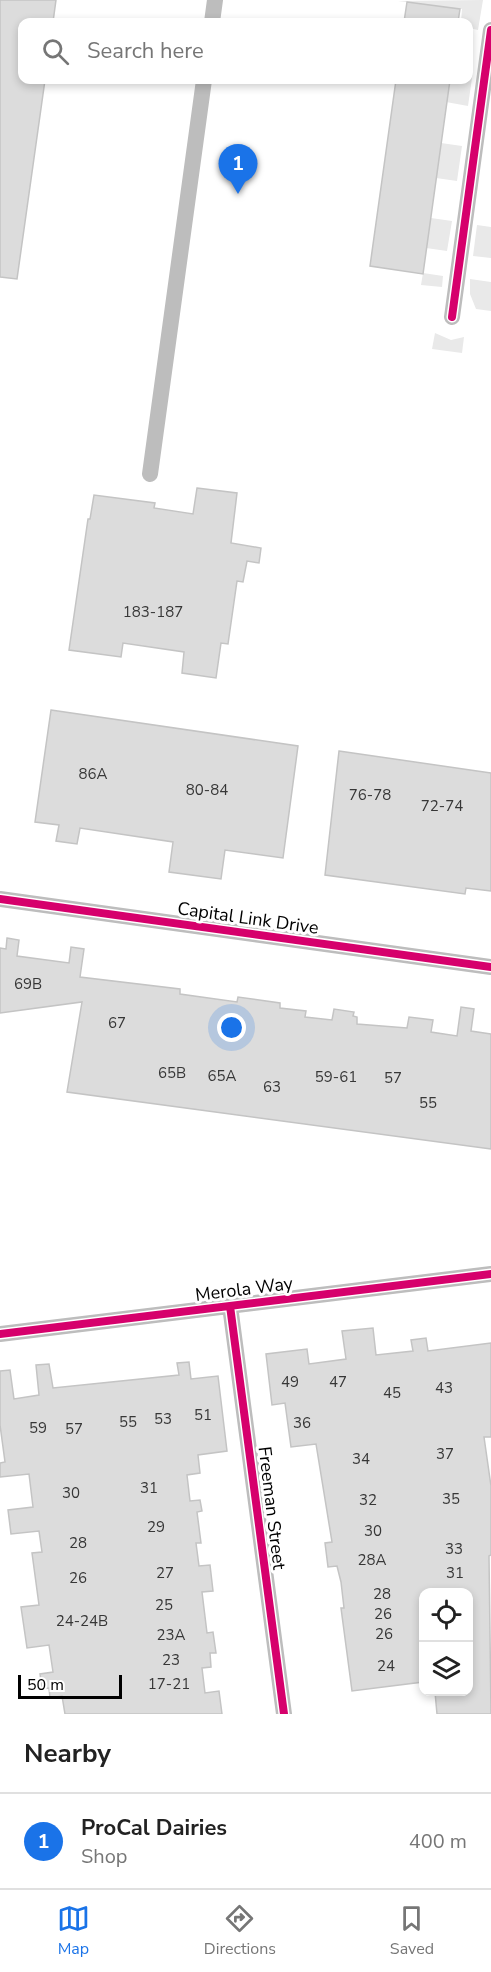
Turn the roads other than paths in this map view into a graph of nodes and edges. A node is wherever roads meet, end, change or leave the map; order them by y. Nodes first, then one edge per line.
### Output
1 (215, 0) edge
2 (213, 18) edge
3 (491, 30) edge
4 (203, 84) edge
5 (452, 317) dead end
6 (150, 474) dead end
7 (0, 899) edge
8 (491, 967) edge
9 (491, 1274) edge
10 (230, 1306) junction
11 (0, 1334) edge
12 (284, 1714) edge

1 - 2 street
3 - 5 street
4 - 6 street
7 - 8 street, Capital Link Drive
9 - 10 street, Merola Way
10 - 11 street, Merola Way
10 - 12 street, Freeman Street

